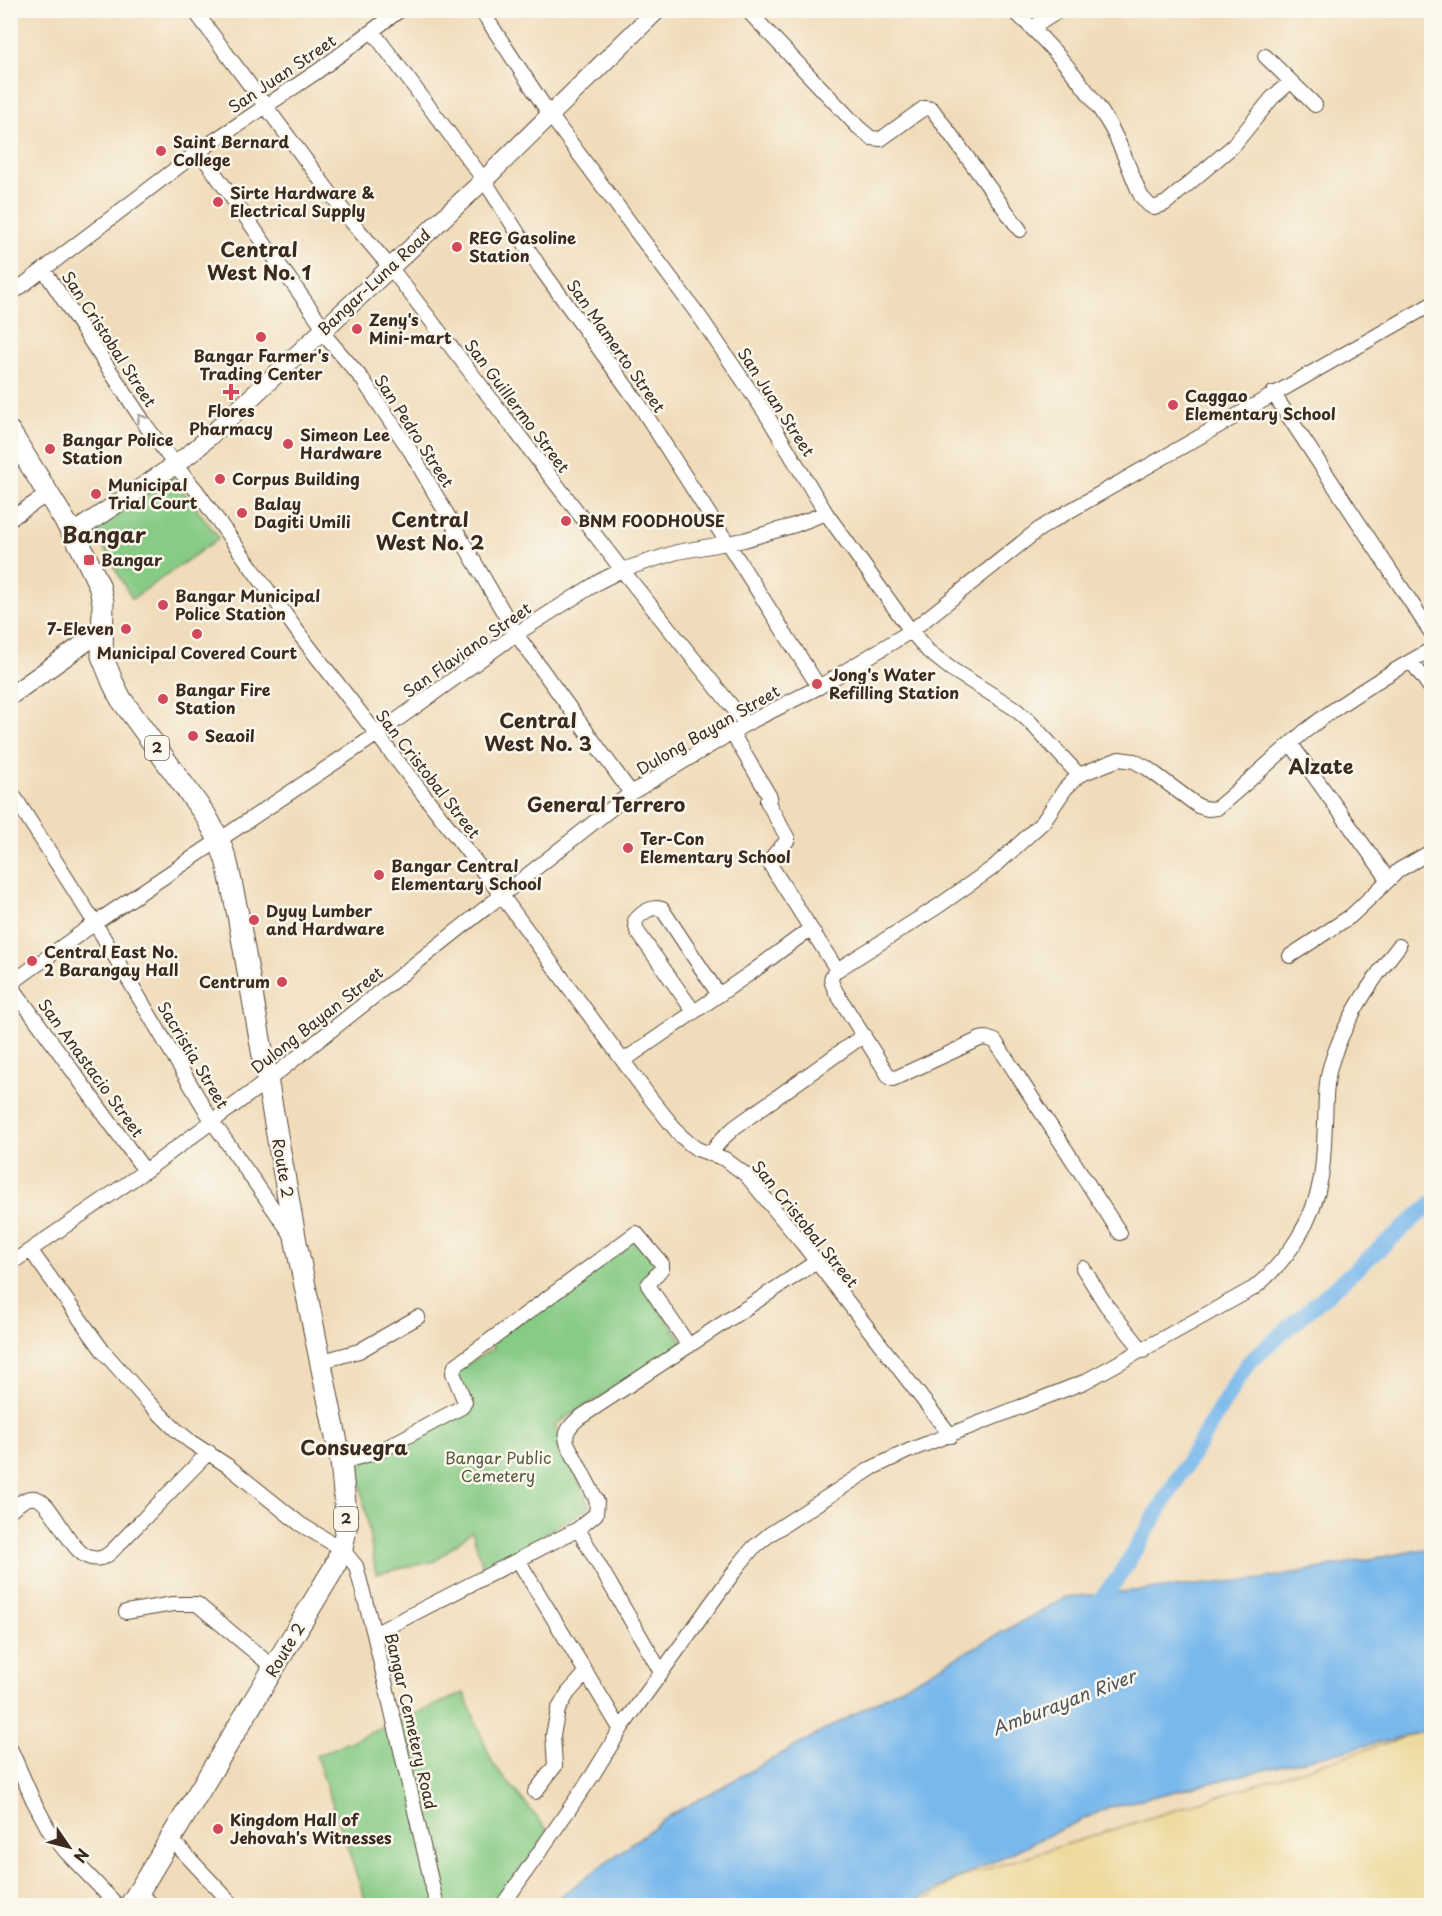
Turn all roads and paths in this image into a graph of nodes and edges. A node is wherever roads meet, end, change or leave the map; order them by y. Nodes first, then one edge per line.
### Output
1 (194, 10) edge
2 (400, 10) edge
3 (481, 10) edge
4 (657, 10) edge
5 (747, 10) edge
6 (1013, 10) edge
7 (1060, 10) edge
8 (1032, 28) junction
9 (373, 32) junction
10 (1265, 56) dead end
11 (1290, 82) junction
12 (1315, 105) dead end
13 (264, 106) junction
14 (550, 115) junction
15 (199, 151) junction
16 (484, 180) junction
17 (1020, 230) dead end
18 (390, 267) junction
19 (44, 270) junction
20 (10, 295) edge
21 (1431, 304) edge
22 (323, 329) junction
23 (1273, 393) junction
24 (10, 432) edge
25 (175, 465) junction
26 (48, 494) junction
27 (826, 513) junction
28 (10, 519) edge
29 (73, 533) junction
30 (728, 543) junction
31 (622, 570) junction
32 (103, 630) junction
33 (911, 631) junction
34 (516, 634) junction
35 (1431, 634) edge
36 (1431, 650) edge
37 (1411, 661) junction
38 (819, 687) junction
39 (1431, 690) edge
40 (10, 696) edge
41 (746, 724) junction
42 (732, 733) junction
43 (376, 735) junction
44 (1292, 744) junction
45 (1079, 775) junction
46 (10, 790) edge
47 (631, 793) junction
48 (219, 840) junction
49 (1431, 851) edge
50 (1389, 879) junction
51 (502, 896) junction
52 (95, 923) junction
53 (810, 929) junction
54 (1399, 946) dead end
55 (1290, 956) dead end
56 (837, 970) junction
57 (11, 984) edge
58 (719, 995) junction
59 (694, 1012) junction
60 (864, 1035) junction
61 (624, 1061) junction
62 (267, 1081) junction
63 (212, 1121) junction
64 (710, 1154) junction
65 (145, 1171) junction
66 (1120, 1233) dead end
67 (296, 1242) junction
68 (31, 1251) junction
69 (816, 1262) junction
70 (10, 1264) edge
71 (1083, 1268) dead end
72 (418, 1317) dead end
73 (689, 1346) junction
74 (1143, 1351) junction
75 (320, 1362) junction
76 (951, 1436) junction
77 (209, 1452) junction
78 (340, 1462) junction
79 (10, 1510) edge
80 (578, 1529) junction
81 (342, 1549) junction
82 (519, 1560) junction
83 (126, 1612) dead end
84 (374, 1634) junction
85 (274, 1668) junction
86 (661, 1672) junction
87 (586, 1673) junction
88 (622, 1726) junction
89 (10, 1748) edge
90 (536, 1792) dead end
91 (171, 1839) junction
92 (141, 1901) edge
93 (118, 1905) edge
94 (234, 1905) edge
95 (437, 1905) edge
96 (502, 1905) edge

1 - 13 street, San Guillermo Street
2 - 9 street, San Juan Street
3 - 14 street, San Juan Street
4 - 14 main road, Bangar-Luna Road
5 - 17 street
6 - 8 street
7 - 8 street
8 - 11 street
9 - 13 street, San Juan Street
9 - 16 street, San Mamerto Street
10 - 11 street
11 - 12 street
13 - 15 street, San Juan Street
13 - 18 street, San Guillermo Street
14 - 16 main road, Bangar-Luna Road
14 - 27 street, San Juan Street
15 - 19 street, San Juan Street
15 - 22 street, San Pedro Street
16 - 18 main road, Bangar-Luna Road
16 - 30 street, San Mamerto Street
18 - 22 main road, Bangar-Luna Road
18 - 31 street, San Guillermo Street
19 - 20 street, San Juan Street
25 -> 19 street, San Cristobal Street
21 - 23 street, Dulong Bayan Street
22 - 25 main road, Bangar-Luna Road
22 - 34 street, San Pedro Street
23 - 33 street, Dulong Bayan Street
23 - 35 street
24 - 26 highway, Route 2 / 2
25 - 29 main road, Bangar-Luna Road
25 - 43 street, San Cristobal Street
26 - 28 street
26 - 29 highway, Route 2 / 2
27 - 30 street, San Flaviano Street
27 - 33 street, San Juan Street
29 - 32 highway, Route 2 / 2
30 - 31 street, San Flaviano Street
30 - 38 street, San Mamerto Street
31 - 34 street, San Flaviano Street
31 - 41 street, San Guillermo Street
32 - 40 main road
32 - 48 highway, Route 2 / 2
33 - 38 street, Dulong Bayan Street
33 - 45 street, San Juan Street
34 - 43 street, San Flaviano Street
34 - 47 street, San Pedro Street
36 - 37 street
37 - 39 street
37 - 44 street
38 - 41 street, Dulong Bayan Street
41 - 42 street, Dulong Bayan Street
42 - 47 street, Dulong Bayan Street
42 - 53 street
43 - 48 street, San Flaviano Street
43 - 51 street, San Cristobal Street
44 - 45 street
44 - 50 street
45 - 56 street
46 - 52 street, Sacristia Street
47 - 51 street, Dulong Bayan Street
48 - 52 street, San Flaviano Street
48 - 62 highway, Route 2 / 2
49 - 50 street
50 - 55 street
51 - 61 street, San Cristobal Street
51 - 62 street, Dulong Bayan Street
52 - 57 street, San Flaviano Street
52 - 63 street, Sacristia Street
53 - 56 street
53 - 58 street
54 - 74 street
56 - 60 street
57 - 65 street, San Anastacio Street
58 - 59 street
58 - 59 street
59 - 61 street
60 - 64 street
60 - 66 street
61 - 64 street, San Cristobal Street
62 - 63 street, Dulong Bayan Street
62 - 67 highway, Route 2 / 2
63 - 65 street, Dulong Bayan Street
63 - 67 street, Sacristia Street
64 - 69 street, San Cristobal Street
65 - 68 street, Dulong Bayan Street
67 - 75 highway, Route 2 / 2
68 - 70 street, Dulong Bayan Street
68 - 77 street
69 - 73 street
69 - 76 street, San Cristobal Street
71 - 74 street
72 - 75 street
73 - 78 street
73 - 80 street
74 - 76 street
75 - 78 highway, Route 2 / 2
76 - 86 street
77 - 79 street
77 - 81 street
78 - 81 highway, Route 2 / 2
80 - 82 street
80 - 86 street
81 - 84 street, Bangar Cemetery Road
81 - 85 highway, Route 2 / 2
82 - 84 street
82 - 87 street
83 - 85 street
84 - 95 street, Bangar Cemetery Road
85 - 91 highway, Route 2 / 2
86 - 88 street
87 - 88 street
87 - 90 street
88 - 96 street
89 - 93 street
91 - 92 highway, Route 2 / 2
91 - 94 street

